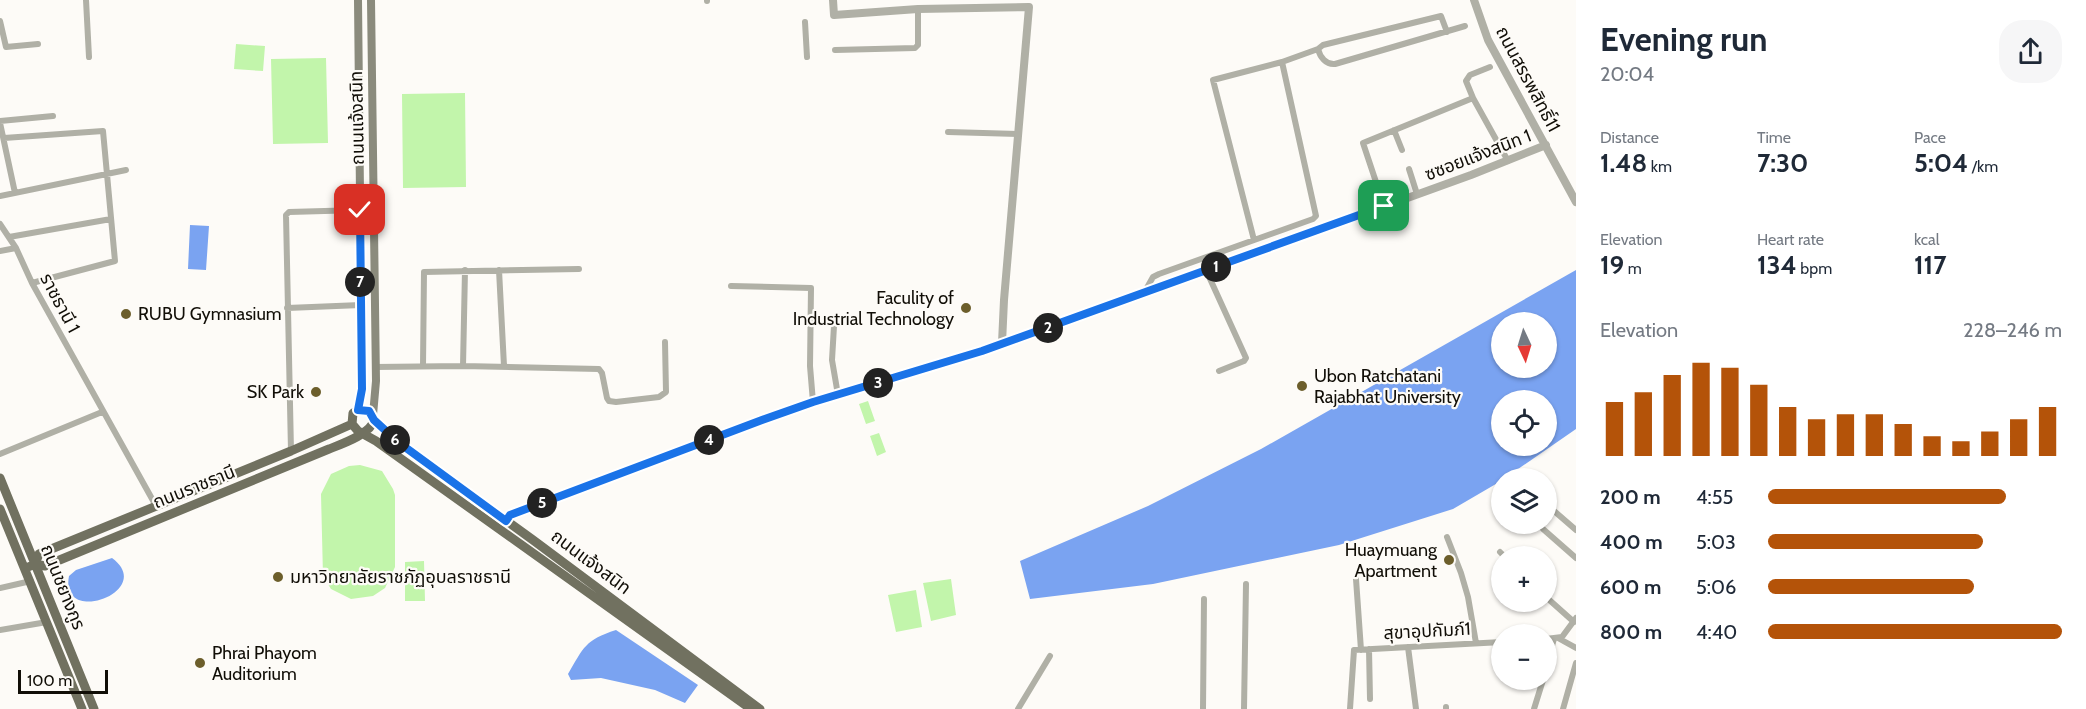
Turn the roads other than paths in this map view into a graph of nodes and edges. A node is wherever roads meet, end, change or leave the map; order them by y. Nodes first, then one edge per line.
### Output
1 (87, 0) edge
2 (358, 0) edge
3 (371, 0) edge
4 (833, 0) edge
5 (1474, 0) edge
6 (918, 9) junction
7 (0, 21) edge
8 (805, 22) dead end
9 (1465, 26) dead end
10 (1447, 32) junction
11 (38, 44) dead end
12 (1318, 48) junction
13 (835, 50) dead end
14 (89, 57) dead end
15 (807, 57) dead end
16 (1282, 62) junction
17 (1490, 67) dead end
18 (1473, 98) junction
19 (53, 116) dead end
20 (0, 122) edge
21 (1394, 130) junction
22 (948, 132) dead end
23 (1019, 134) junction
24 (4, 138) junction
25 (1546, 145) junction
26 (1402, 150) dead end
27 (1508, 161) junction
28 (1409, 169) dead end
29 (126, 170) dead end
30 (107, 174) junction
31 (15, 193) junction
32 (1417, 194) junction
33 (0, 196) edge
34 (1576, 202) edge
35 (1384, 206) junction
36 (360, 210) junction
37 (111, 219) junction
38 (0, 224) edge
39 (9, 237) junction
40 (360, 238) junction
41 (375, 238) junction
42 (1254, 240) junction
43 (16, 248) junction
44 (0, 251) edge
45 (579, 269) dead end
46 (465, 270) junction
47 (499, 270) junction
48 (1206, 270) junction
49 (32, 283) junction
50 (731, 286) dead end
51 (1144, 293) junction
52 (361, 305) junction
53 (287, 308) junction
54 (834, 326) dead end
55 (664, 342) dead end
56 (1002, 344) junction
57 (423, 366) junction
58 (463, 366) junction
59 (504, 366) junction
60 (375, 367) junction
61 (1219, 372) dead end
62 (838, 396) junction
63 (813, 402) junction
64 (358, 410) junction
65 (102, 412) junction
66 (374, 417) junction
67 (352, 424) junction
68 (363, 432) junction
69 (291, 451) junction
70 (0, 454) edge
71 (294, 463) junction
72 (0, 478) edge
73 (156, 506) junction
74 (0, 509) edge
75 (1557, 514) edge
76 (506, 521) junction
77 (1576, 530) edge
78 (1549, 534) edge
79 (1447, 537) dead end
80 (1576, 558) edge
81 (31, 566) junction
82 (1356, 579) dead end
83 (31, 581) junction
84 (1246, 584) dead end
85 (0, 588) edge
86 (1204, 599) dead end
87 (1557, 606) edge
88 (1575, 620) edge
89 (47, 622) junction
90 (0, 630) edge
91 (1557, 638) edge
92 (1557, 638) edge
93 (1491, 642) edge
94 (1476, 643) junction
95 (1408, 647) junction
96 (1576, 648) edge
97 (1357, 650) junction
98 (1369, 650) junction
99 (1050, 656) dead end
100 (1576, 663) edge
101 (1540, 690) edge
102 (1370, 699) dead end
103 (82, 709) edge
104 (94, 709) edge
105 (751, 709) edge
106 (760, 709) edge
107 (1018, 709) edge
108 (1203, 709) edge
109 (1244, 709) edge
110 (1350, 709) edge
111 (1416, 709) edge
112 (1534, 709) edge
113 (1563, 709) edge

1 - 14 street
2 - 36 main road, ถนนแจ้งสนิท
3 - 41 main road, ถนนแจ้งสนิท
4 - 6 street
5 - 25 street, ถนนสรรพสิทธิ์11
6 - 13 street
6 - 23 street
7 - 11 street
8 - 15 street
9 - 10 street
10 - 12 street
10 - 12 street
12 - 16 street
16 - 42 street
16 - 42 street
17 - 18 street
18 - 21 street
18 - 27 street
19 - 20 street
20 - 24 street
21 - 26 street
21 - 35 street
22 - 23 street
23 - 56 street
24 - 30 street
24 - 31 street
25 - 27 street, ซซอยแจ้งสนิท 1
25 - 34 street, ถนนสรรพสิทธิ์11
27 - 32 street, ซซอยแจ้งสนิท 1
28 - 32 street
29 - 30 street
30 - 31 street
30 - 37 street
31 - 33 street
32 - 35 street, ซซอยแจ้งสนิท 1
35 - 48 street, ซซอยแจ้งสนิท 1
36 - 40 main road, ถนนแจ้งสนิท
36 - 53 street
37 - 39 street
37 - 49 street
38 - 39 street, ราชธานี 1
39 - 43 street, ราชธานี 1
40 - 41 street
40 - 52 main road, ถนนแจ้งสนิท
41 - 60 main road, ถนนแจ้งสนิท
42 - 51 street
43 - 44 street
43 - 49 street, ราชธานี 1
45 - 47 street
46 - 47 street
46 - 57 street
46 - 58 street
47 - 59 street
48 - 51 street, ซซอยแจ้งสนิท 1
48 - 61 street
49 - 65 street, ราชธานี 1
50 - 63 street
51 - 56 street, ซซอยแจ้งสนิท 1
52 - 53 street
52 - 64 main road, ถนนแจ้งสนิท
53 - 69 street
54 - 62 street
55 - 59 street
56 - 62 street, ซซอยแจ้งสนิท 1
57 - 58 street
57 - 60 street
58 - 59 street
60 - 66 main road, ถนนแจ้งสนิท
62 - 63 street, ซซอยแจ้งสนิท 1
63 - 76 street, ซซอยแจ้งสนิท 1
64 - 66 main road
64 - 67 main road
65 - 70 street
65 - 73 street, ราชธานี 1
66 - 68 main road
66 - 76 main road, ถนนแจ้งสนิท
67 - 68 main road
67 - 69 main road, ถนนราชธานี
68 - 71 main road, ถนนราชธานี
68 - 105 main road, ถนนแจ้งสนิท
69 - 71 main road
69 - 73 main road, ถนนราชธานี
71 - 81 main road, ถนนราชธานี
72 - 81 main road, ถนนชยางกูร
73 - 81 main road, ถนนราชธานี
74 - 81 main road, ถนนชยางกูร
75 - 77 street
76 - 106 main road, ถนนแจ้งสนิท
78 - 80 street
79 - 94 street
81 - 83 main road, ถนนชยางกูร
81 - 104 main road, ถนนชยางกูร
82 - 97 street
83 - 85 street
83 - 89 main road, ถนนชยางกูร
84 - 109 street
86 - 108 street
87 - 88 street
88 - 91 street
89 - 90 street
89 - 103 main road, ถนนชยางกูร
92 - 96 street
93 - 94 street, สุขาอุปกัมภ์1
94 - 95 street, สุขาอุปกัมภ์1
95 - 98 street, สุขาอุปกัมภ์1
95 - 111 street
97 - 98 street, สุขาอุปกัมภ์1
97 - 110 street
98 - 102 street
99 - 107 street
100 - 113 street
101 - 112 street

